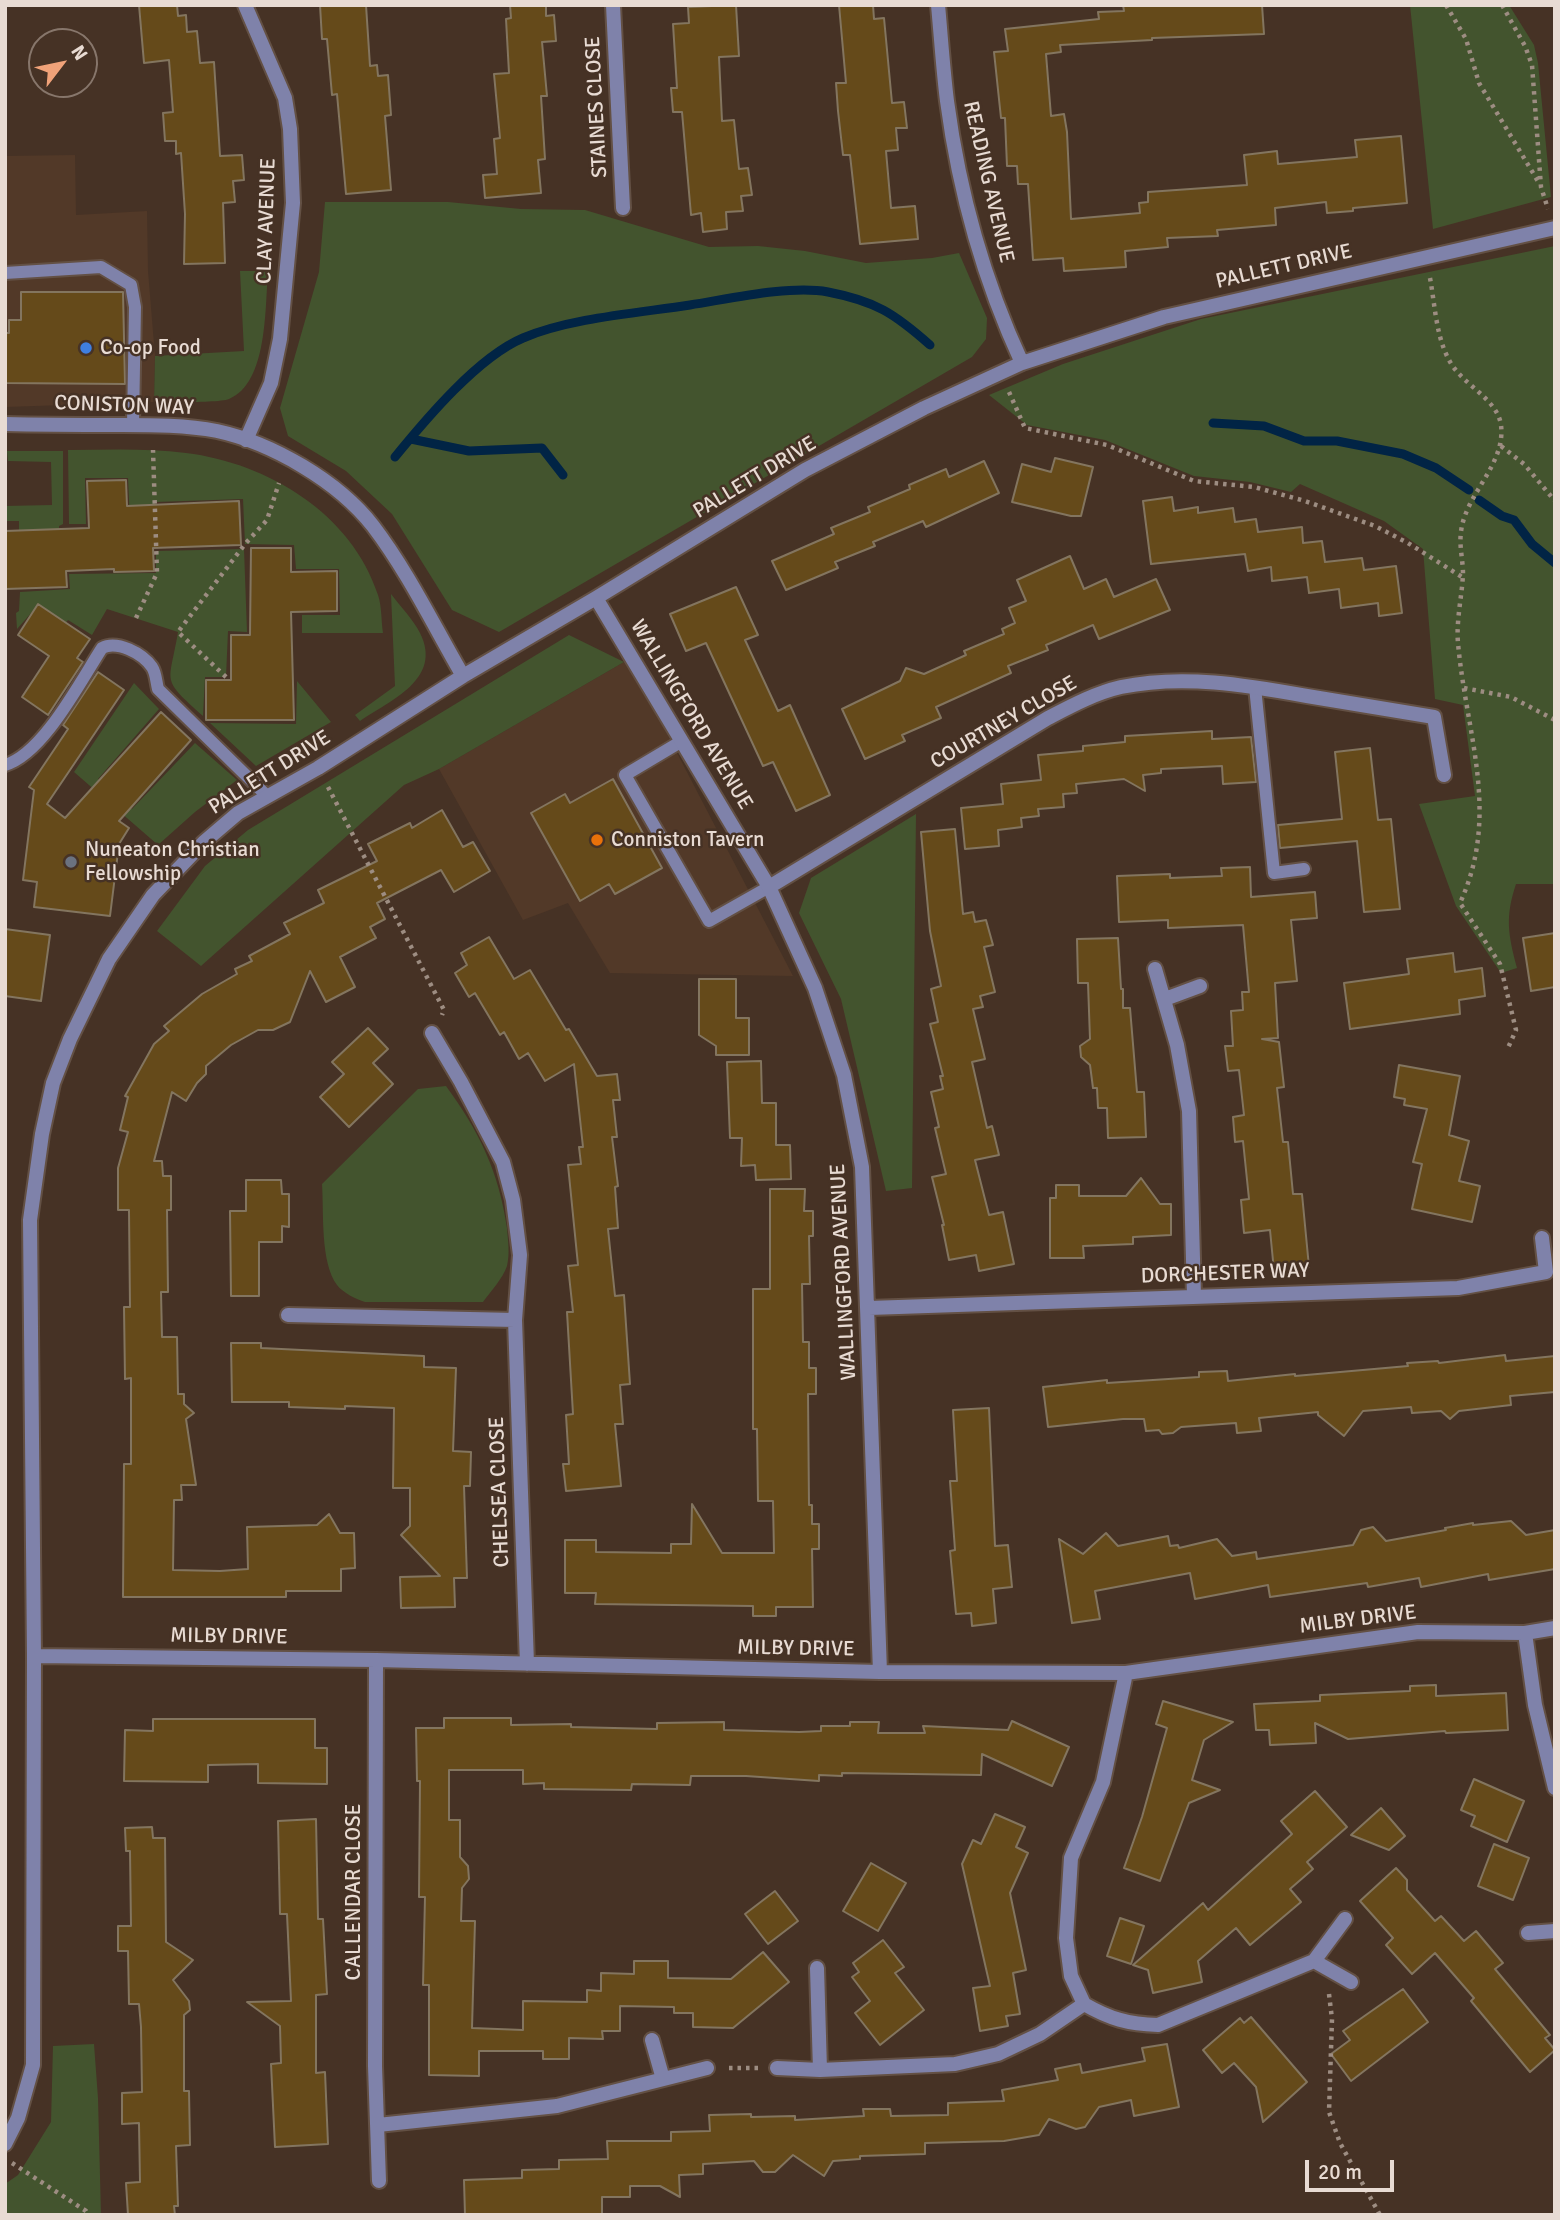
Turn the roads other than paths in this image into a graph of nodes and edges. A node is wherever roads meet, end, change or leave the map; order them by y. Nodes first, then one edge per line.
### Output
1 (245, 5) edge
2 (613, 5) edge
3 (938, 5) edge
4 (623, 208) dead end
5 (1554, 228) edge
6 (5, 273) edge
7 (1022, 363) junction
8 (5, 425) edge
9 (133, 425) junction
10 (246, 440) junction
11 (596, 598) junction
12 (463, 676) junction
13 (1255, 687) junction
14 (682, 741) junction
15 (5, 765) edge
16 (1444, 775) dead end
17 (267, 796) junction
18 (1304, 869) dead end
19 (769, 887) junction
20 (1156, 969) dead end
21 (1200, 986) dead end
22 (1166, 999) junction
23 (432, 1033) road end
24 (1542, 1238) dead end
25 (1194, 1296) junction
26 (869, 1308) junction
27 (288, 1315) dead end
28 (515, 1320) junction
29 (1555, 1628) edge
30 (1525, 1633) junction
31 (33, 1656) junction
32 (376, 1660) junction
33 (527, 1664) junction
34 (880, 1672) junction
35 (1126, 1673) junction
36 (1555, 1788) edge
37 (1345, 1919) dead end
38 (1555, 1931) edge
39 (1528, 1933) dead end
40 (1321, 1964) junction
41 (817, 1968) dead end
42 (1351, 1982) dead end
43 (1084, 2004) junction
44 (652, 2040) dead end
45 (707, 2068) road end
46 (777, 2068) road end
47 (820, 2070) junction
48 (663, 2079) junction
49 (378, 2125) junction
50 (5, 2144) edge
51 (379, 2181) dead end

1 - 10 street, CLAY AVENUE
2 - 4 street, STAINES CLOSE
3 - 7 street, READING AVENUE
5 - 7 street, PALLETT DRIVE
6 - 9 lane
7 - 11 street, PALLETT DRIVE
8 - 9 street, CONISTON WAY
9 - 10 street, CONISTON WAY
10 - 12 street, CONISTON WAY
11 - 12 street, PALLETT DRIVE
11 - 14 street, WALLINGFORD AVENUE
12 - 17 street, PALLETT DRIVE
13 - 16 street, COURTNEY CLOSE
13 - 18 lane
13 - 19 street, COURTNEY CLOSE
14 - 19 street, WALLINGFORD AVENUE
14 - 19 lane
15 - 17 lane
17 - 31 street, PALLETT DRIVE
19 - 26 street, WALLINGFORD AVENUE
20 - 22 street
21 - 22 street
22 - 25 street
23 - 28 street, CHELSEA CLOSE
24 - 25 street, DORCHESTER WAY
25 - 26 street, DORCHESTER WAY
26 - 34 street, WALLINGFORD AVENUE
27 - 28 street
28 - 33 street, CHELSEA CLOSE
29 - 30 street, MILBY DRIVE
30 - 35 street, MILBY DRIVE
30 - 36 street
31 - 32 street, MILBY DRIVE
31 - 50 street, PALLETT DRIVE
32 - 33 street, MILBY DRIVE
32 - 49 street, CALLENDAR CLOSE
33 - 34 street, MILBY DRIVE
34 - 35 street, MILBY DRIVE
35 - 43 street
37 - 40 street
38 - 39 street
40 - 42 street
40 - 43 street
41 - 47 street
43 - 47 street
44 - 48 street
45 - 48 street
46 - 47 street
48 - 49 street
49 - 51 street, CALLENDAR CLOSE

